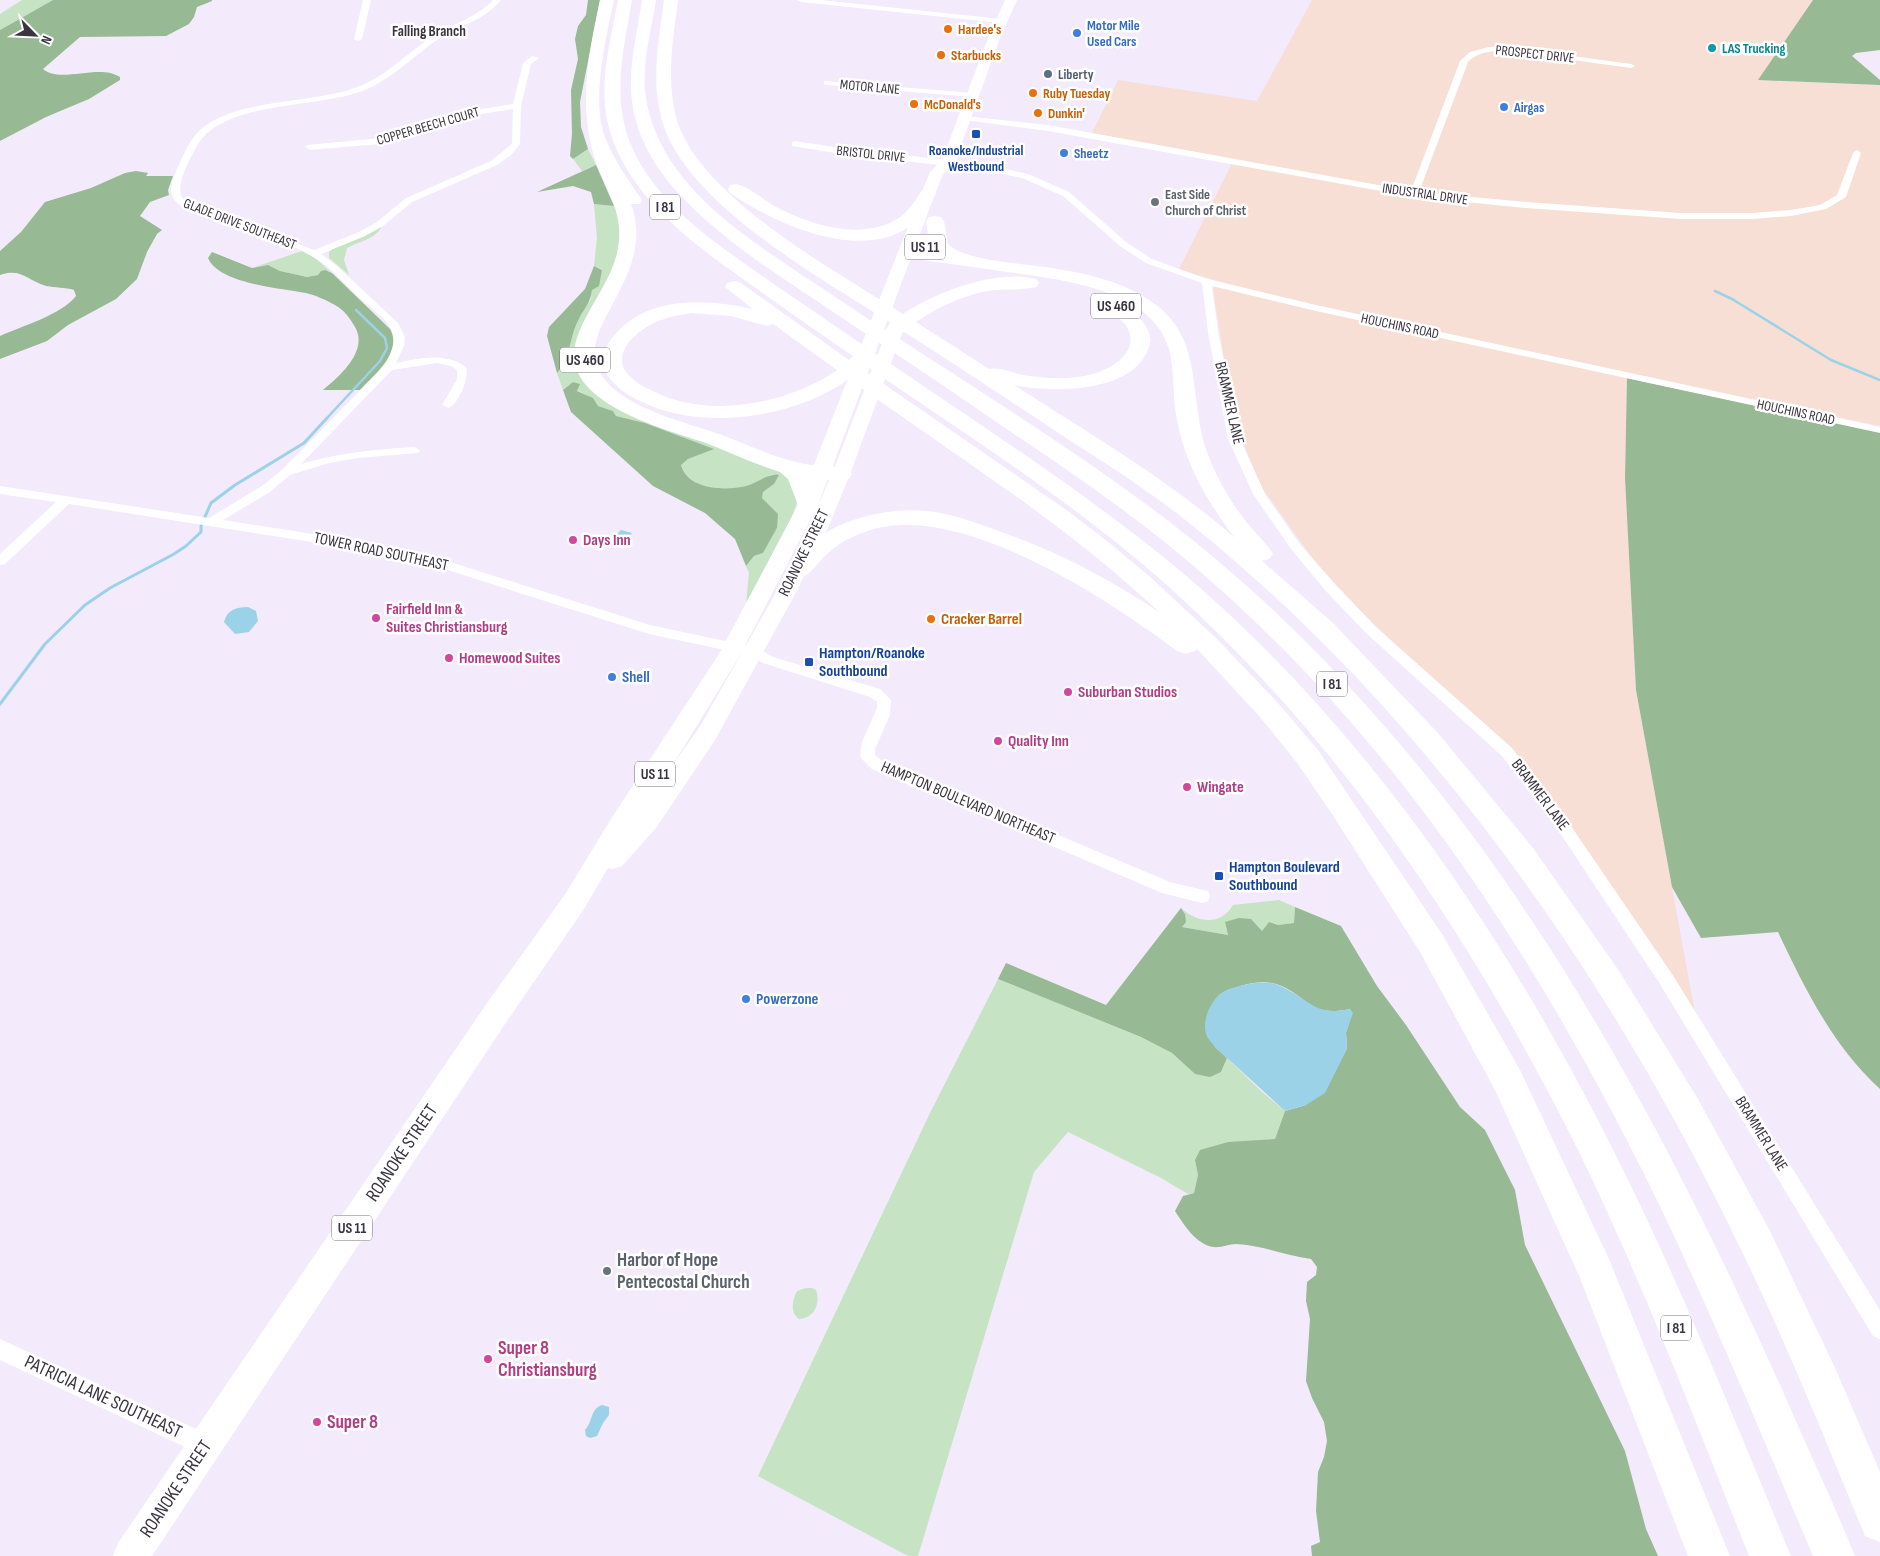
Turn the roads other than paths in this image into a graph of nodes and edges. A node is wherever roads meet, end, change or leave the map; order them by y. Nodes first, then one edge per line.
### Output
1 (367, 0) edge
2 (497, 0) edge
3 (607, 0) edge
4 (625, 0) edge
5 (649, 0) edge
6 (670, 0) edge
7 (801, 0) edge
8 (1011, 0) edge
9 (1001, 21) junction
10 (358, 39) dead end
11 (535, 58) dead end
12 (1631, 66) dead end
13 (827, 84) dead end
14 (973, 95) junction
15 (517, 106) junction
16 (964, 118) junction
17 (671, 125) junction
18 (598, 139) junction
19 (795, 144) dead end
20 (310, 147) dead end
21 (1857, 153) dead end
22 (948, 162) junction
23 (936, 193) junction
24 (1414, 194) junction
25 (648, 215) dead end
26 (937, 216) joint
27 (314, 253) junction
28 (914, 254) junction
29 (963, 260) junction
30 (916, 272) dead end
31 (723, 279) dead end
32 (1207, 282) junction
33 (904, 306) dead end
34 (801, 336) junction
35 (867, 355) junction
36 (905, 361) junction
37 (970, 365) junction
38 (388, 368) junction
39 (448, 405) dead end
40 (1880, 430) edge
41 (414, 451) dead end
42 (788, 467) junction
43 (287, 472) junction
44 (831, 474) junction
45 (0, 490) edge
46 (66, 500) junction
47 (808, 505) junction
48 (212, 522) junction
49 (0, 561) edge
50 (798, 570) junction
51 (1318, 622) junction
52 (744, 649) junction
53 (1280, 723) junction
54 (1202, 896) dead end
55 (1880, 1329) edge
56 (0, 1350) edge
57 (206, 1445) junction
58 (1880, 1520) edge
59 (131, 1556) edge
60 (1709, 1556) edge
61 (1770, 1556) edge
62 (1834, 1556) edge

1 - 10 street
2 - 27 street, GLADE DRIVE SOUTHEAST
3 - 18 highway, US 460
4 - 36 highway, I 81
5 - 36 highway, I 81
6 - 17 highway, US 460
7 - 9 street
8 - 9 main road, ROANOKE STREET / US 11
9 - 14 main road, ROANOKE STREET / US 11
11 - 15 street
12 - 24 street, PROSPECT DRIVE
13 - 14 street, MOTOR LANE
14 - 16 main road, ROANOKE STREET / US 11
15 - 20 street, COPPER BEECH COURT
15 - 27 street
16 - 22 main road, ROANOKE STREET / US 11
16 - 24 street, INDUSTRIAL DRIVE
17 - 23 highway
17 - 36 highway, US 460
18 - 25 highway
18 - 42 highway, US 460
19 - 22 street, BRISTOL DRIVE
21 - 24 street, INDUSTRIAL DRIVE
22 - 23 main road, ROANOKE STREET / US 11
22 - 32 street, HOUCHINS ROAD
23 - 28 main road, ROANOKE STREET / US 11
26 - 28 main road, ROANOKE STREET / US 11
26 - 29 highway
27 - 38 street, GLADE DRIVE SOUTHEAST
28 - 29 highway
28 - 30 main road, ROANOKE STREET / US 11
28 - 35 main road, ROANOKE STREET / US 11
29 - 51 highway
31 - 34 highway
32 - 40 street, HOUCHINS ROAD
32 - 55 street, BRAMMER LANE
33 - 36 main road, ROANOKE STREET / US 11
34 - 35 highway
34 - 36 highway
35 - 44 main road, ROANOKE STREET / US 11
36 - 37 highway, US 460
36 - 37 highway, US 460
36 - 44 main road, ROANOKE STREET / US 11
36 - 53 highway
36 - 61 highway, I 81
36 - 62 highway, I 81
37 - 51 highway
38 - 39 street
38 - 43 street, GLADE DRIVE SOUTHEAST
41 - 43 street
42 - 44 highway
42 - 47 highway
43 - 48 street, GLADE DRIVE SOUTHEAST
44 - 47 main road, ROANOKE STREET / US 11
44 - 50 main road, ROANOKE STREET / US 11
45 - 46 street, TOWER ROAD SOUTHEAST
46 - 48 street, TOWER ROAD SOUTHEAST
46 - 49 street
47 - 52 main road, ROANOKE STREET / US 11
48 - 52 street, TOWER ROAD SOUTHEAST
50 - 52 main road, ROANOKE STREET / US 11
50 - 53 highway
51 - 58 highway
52 - 54 street, HAMPTON BOULEVARD NORTHEAST
52 - 57 main road, ROANOKE STREET / US 11
53 - 60 highway
56 - 57 street, PATRICIA LANE SOUTHEAST
57 - 59 main road, ROANOKE STREET / US 11

